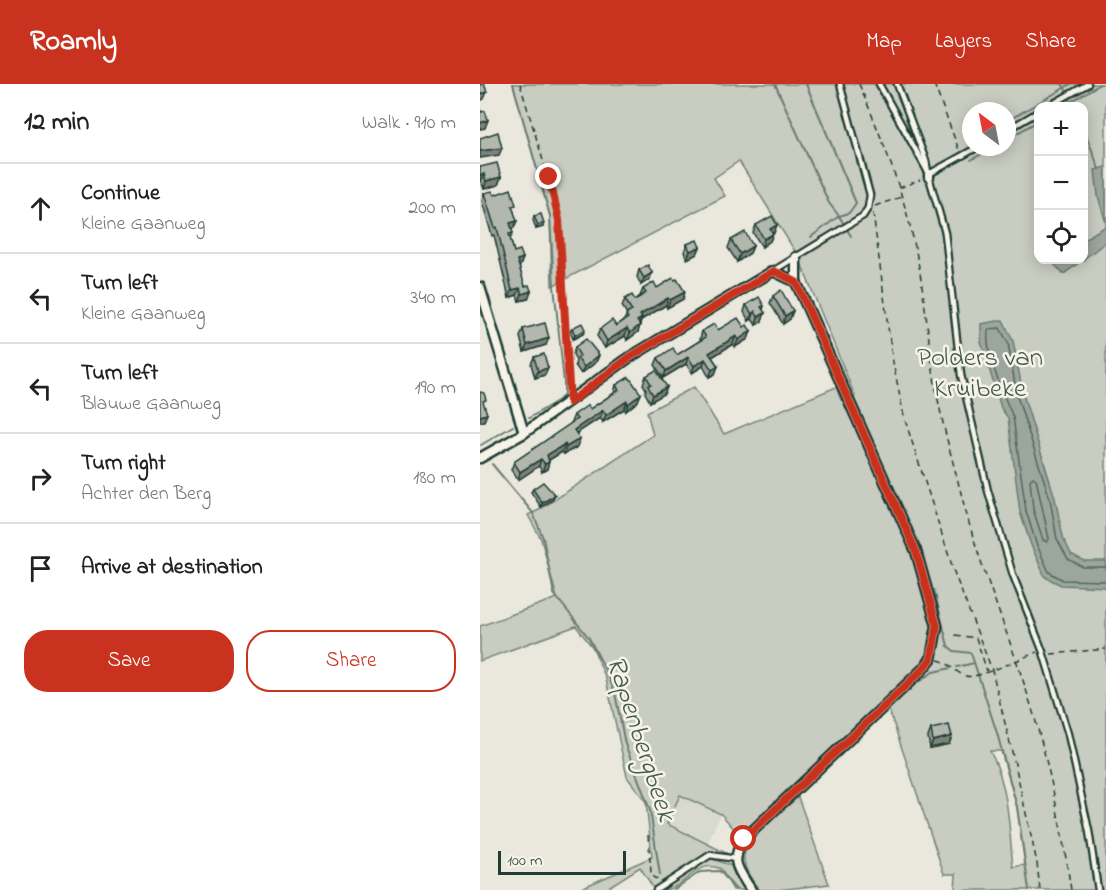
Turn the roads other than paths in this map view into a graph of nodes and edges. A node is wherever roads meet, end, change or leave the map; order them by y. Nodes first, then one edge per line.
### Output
1 (840, 84) edge
2 (879, 84) edge
3 (897, 84) edge
4 (1088, 84) edge
5 (1055, 102) edge
6 (1034, 114) edge
7 (1016, 125) edge
8 (962, 156) edge
9 (929, 176) junction
10 (796, 257) junction
11 (774, 271) junction
12 (796, 282) junction
13 (480, 286) edge
14 (524, 434) junction
15 (480, 458) edge
16 (736, 859) junction
17 (656, 890) edge
18 (751, 890) edge
19 (1098, 890) edge

1 - 10 lane
2 - 9 lane
3 - 9 lane
4 - 5 lane
6 - 7 lane
8 - 9 lane
9 - 19 lane
10 - 11 lane
10 - 12 street
11 - 12 street
11 - 14 street
12 - 16 street
13 - 14 street
14 - 15 street
16 - 17 lane
16 - 18 street

